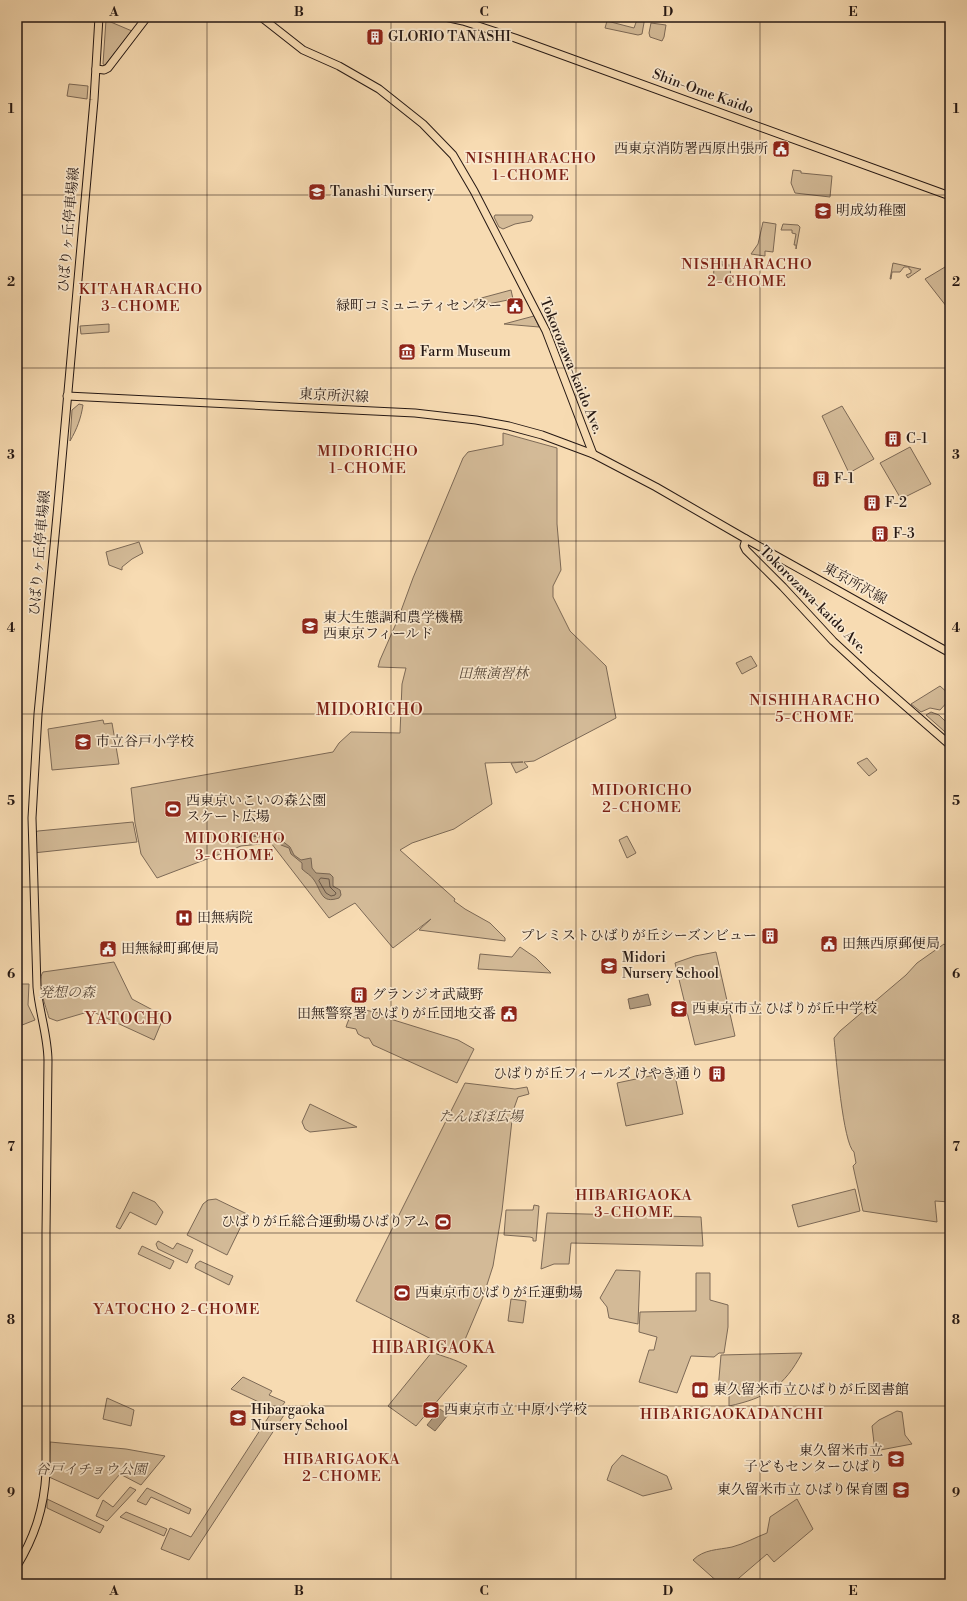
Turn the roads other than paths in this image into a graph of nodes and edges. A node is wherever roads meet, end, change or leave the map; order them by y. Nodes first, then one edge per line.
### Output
1 (99, 17) edge
2 (147, 17) edge
3 (262, 17) edge
4 (445, 17) edge
5 (96, 69) junction
6 (950, 196) edge
7 (67, 396) junction
8 (593, 454) junction
9 (746, 539) junction
10 (950, 653) edge
11 (950, 745) edge
12 (17, 1564) edge

1 - 5 main road, ひばりヶ丘停車場線
2 - 5 main road
3 - 8 main road, Tokorozawa-kaido Ave.
4 - 6 main road, Shin-Ome Kaido
5 - 7 main road, ひばりヶ丘停車場線
7 - 8 main road, 東京所沢線
7 - 12 main road, ひばりヶ丘停車場線
8 - 9 main road, Tokorozawa-kaido Ave.
9 - 10 main road, 東京所沢線
9 - 11 main road, Tokorozawa-kaido Ave.

